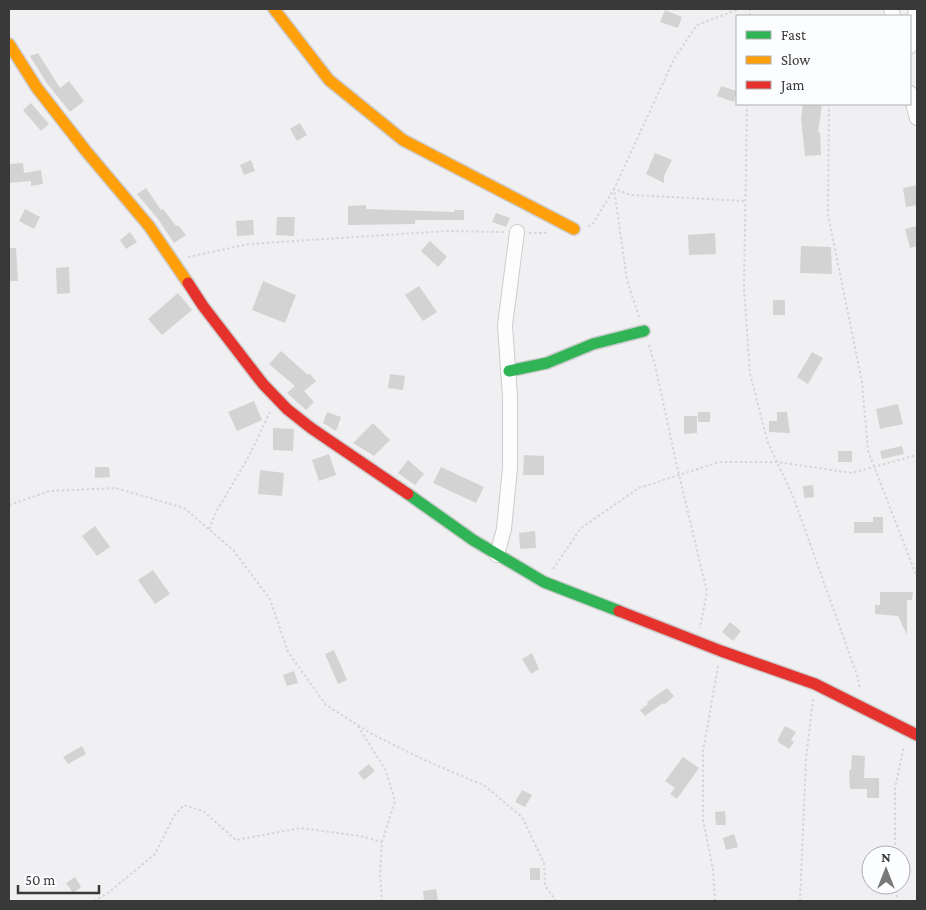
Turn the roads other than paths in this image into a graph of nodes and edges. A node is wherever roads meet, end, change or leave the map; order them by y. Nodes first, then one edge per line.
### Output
1 (274, 9) edge
2 (916, 9) edge
3 (911, 40) edge
4 (9, 44) edge
5 (911, 97) edge
6 (917, 118) edge
7 (574, 229) road end
8 (517, 232) road end
9 (644, 331) road end
10 (509, 372) junction
11 (497, 555) junction
12 (913, 733) edge

1 - 7 street
2 - 3 street
4 - 11 street
5 - 6 street
8 - 10 street
9 - 10 street
10 - 11 street
11 - 12 street

